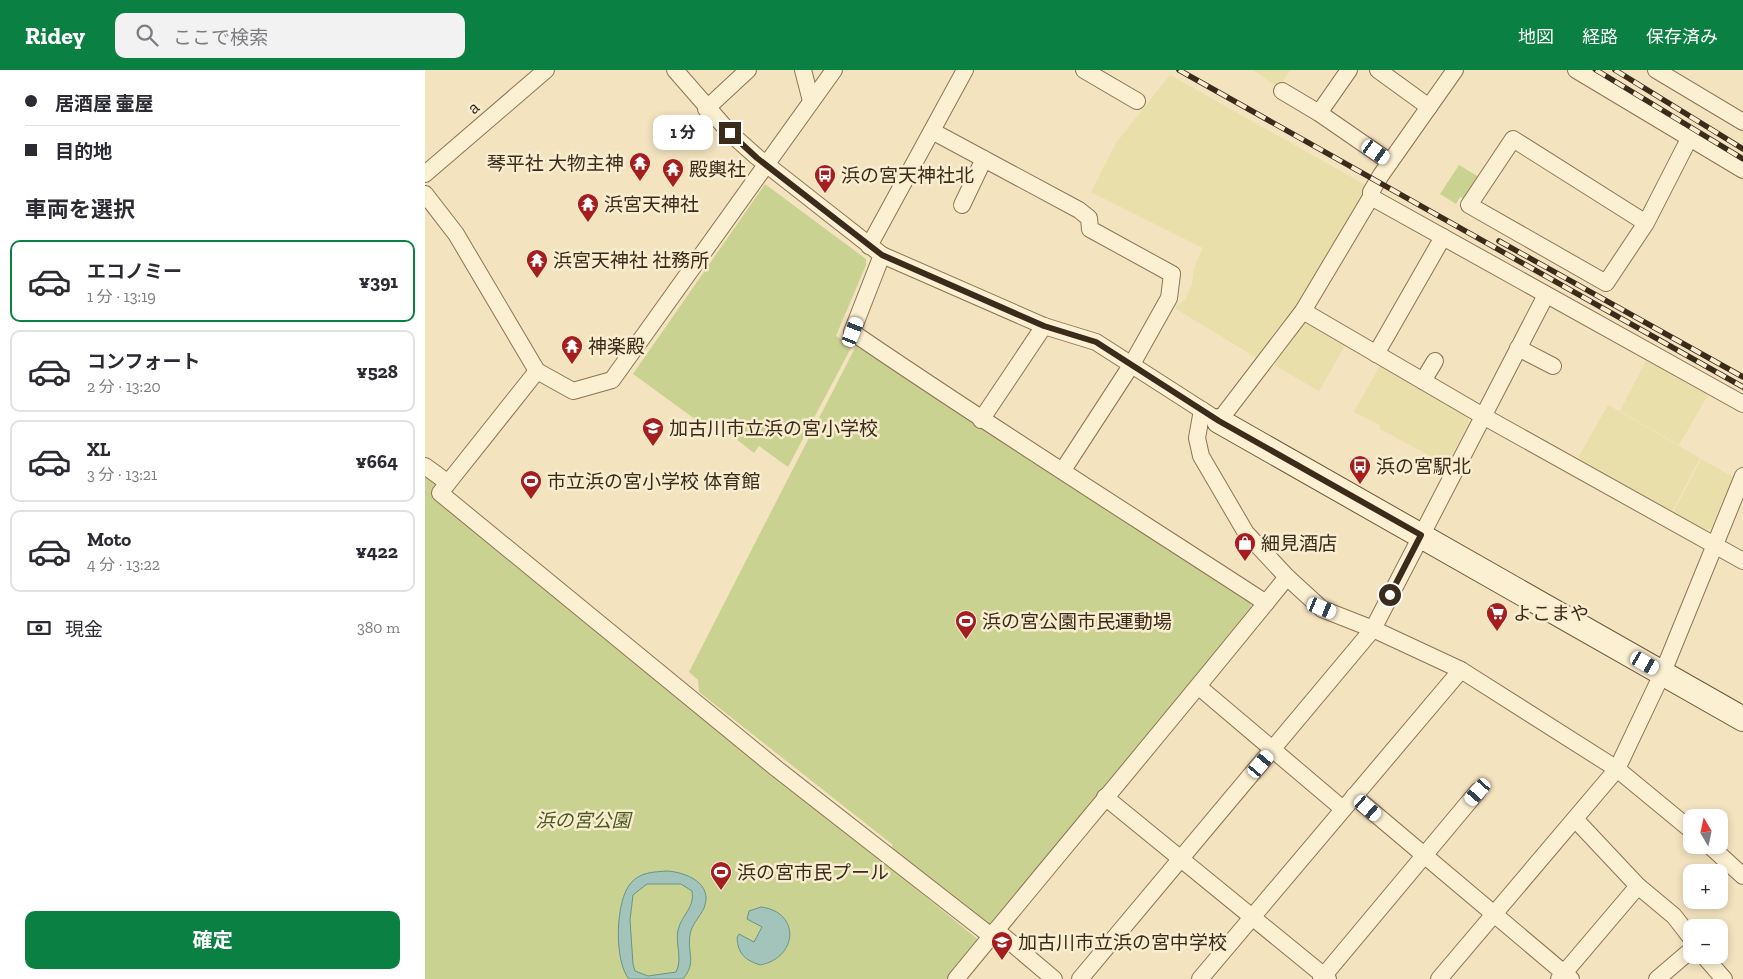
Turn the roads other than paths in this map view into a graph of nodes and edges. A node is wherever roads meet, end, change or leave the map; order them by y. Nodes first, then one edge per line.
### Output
1 (546, 70) edge
2 (675, 70) edge
3 (748, 70) edge
4 (803, 70) edge
5 (834, 70) edge
6 (965, 70) edge
7 (1084, 70) edge
8 (1349, 70) edge
9 (1378, 70) edge
10 (1455, 70) edge
11 (1576, 70) edge
12 (1656, 70) edge
13 (1282, 91) dead end
14 (811, 101) junction
15 (1137, 101) dead end
16 (1429, 107) junction
17 (706, 109) junction
18 (1319, 113) junction
19 (1743, 122) edge
20 (932, 131) junction
21 (1689, 139) junction
22 (984, 159) junction
23 (1390, 162) junction
24 (767, 164) junction
25 (1743, 170) edge
26 (425, 174) edge
27 (425, 194) edge
28 (1371, 197) junction
29 (963, 205) dead end
30 (1646, 223) junction
31 (1443, 237) junction
32 (876, 250) junction
33 (1545, 295) junction
34 (1303, 311) junction
35 (1044, 326) junction
36 (1518, 348) junction
37 (1376, 354) junction
38 (1435, 361) dead end
39 (1132, 364) junction
40 (1553, 366) dead end
41 (537, 371) junction
42 (1423, 381) junction
43 (1743, 404) edge
44 (1210, 415) junction
45 (1483, 416) junction
46 (981, 420) junction
47 (425, 466) edge
48 (1063, 470) junction
49 (1743, 476) edge
50 (447, 482) junction
51 (1421, 535) junction
52 (1716, 545) junction
53 (1743, 561) edge
54 (1287, 577) junction
55 (1266, 603) junction
56 (1373, 629) junction
57 (1461, 670) junction
58 (1663, 672) junction
59 (1199, 686) junction
60 (1743, 719) edge
61 (1272, 750) junction
62 (1617, 769) junction
63 (1478, 792) dead end
64 (1354, 796) junction
65 (1105, 797) junction
66 (1343, 809) junction
67 (1575, 819) junction
68 (1683, 823) edge
69 (1719, 854) edge
70 (1423, 855) junction
71 (1181, 858) junction
72 (1743, 876) edge
73 (1638, 886) junction
74 (1494, 913) junction
75 (1253, 917) junction
76 (1683, 928) edge
77 (993, 933) junction
78 (1683, 957) edge
79 (1711, 964) edge
80 (1565, 977) edge
81 (1324, 978) edge
82 (956, 979) edge
83 (1054, 979) edge
84 (1080, 979) edge
85 (1200, 979) edge
86 (1439, 979) edge
87 (1657, 979) edge
88 (1724, 979) edge

1 - 26 street, a
2 - 17 street
3 - 17 street
4 - 14 street
5 - 14 street
6 - 20 street
7 - 15 street
8 - 18 street
9 - 16 street
10 - 16 street
11 - 21 street
12 - 19 street
13 - 18 street
14 - 24 street
16 - 23 street
17 - 24 street
18 - 23 street
20 - 22 street
20 - 32 street
21 - 25 street
21 - 30 street
22 - 29 street
22 - 39 street
23 - 28 street
24 - 32 street
24 - 41 street
27 - 41 street
28 - 31 street
28 - 34 street
30 - 30 street
31 - 33 street
31 - 37 street
32 - 35 street
32 - 46 street
33 - 36 street
33 - 43 street
34 - 37 street
34 - 44 street
35 - 39 street
35 - 46 street
36 - 40 street
36 - 45 street
37 - 42 street
38 - 42 street
39 - 44 street
39 - 48 street
41 - 50 street
42 - 45 street
44 - 51 street
44 - 54 street
45 - 51 street
45 - 52 street
46 - 48 street
47 - 50 street
48 - 55 street
49 - 52 street
50 - 77 street
51 - 56 street
51 - 58 street
52 - 53 street
52 - 58 street
54 - 55 street
54 - 56 street
55 - 59 street
56 - 57 street
56 - 61 street
57 - 62 street
57 - 64 street
58 - 60 street
58 - 62 street
59 - 61 street
59 - 65 street
61 - 66 street
61 - 71 street
62 - 67 street
62 - 68 street
63 - 70 street
64 - 66 street
64 - 70 street
65 - 71 street
65 - 77 street
66 - 75 street
67 - 73 street
67 - 74 street
69 - 72 street
70 - 74 street
70 - 81 street
71 - 75 street
71 - 84 street
73 - 76 street
73 - 80 street
74 - 80 street
74 - 86 street
75 - 81 street
75 - 85 street
77 - 82 street
77 - 83 street
78 - 87 street
79 - 88 street

